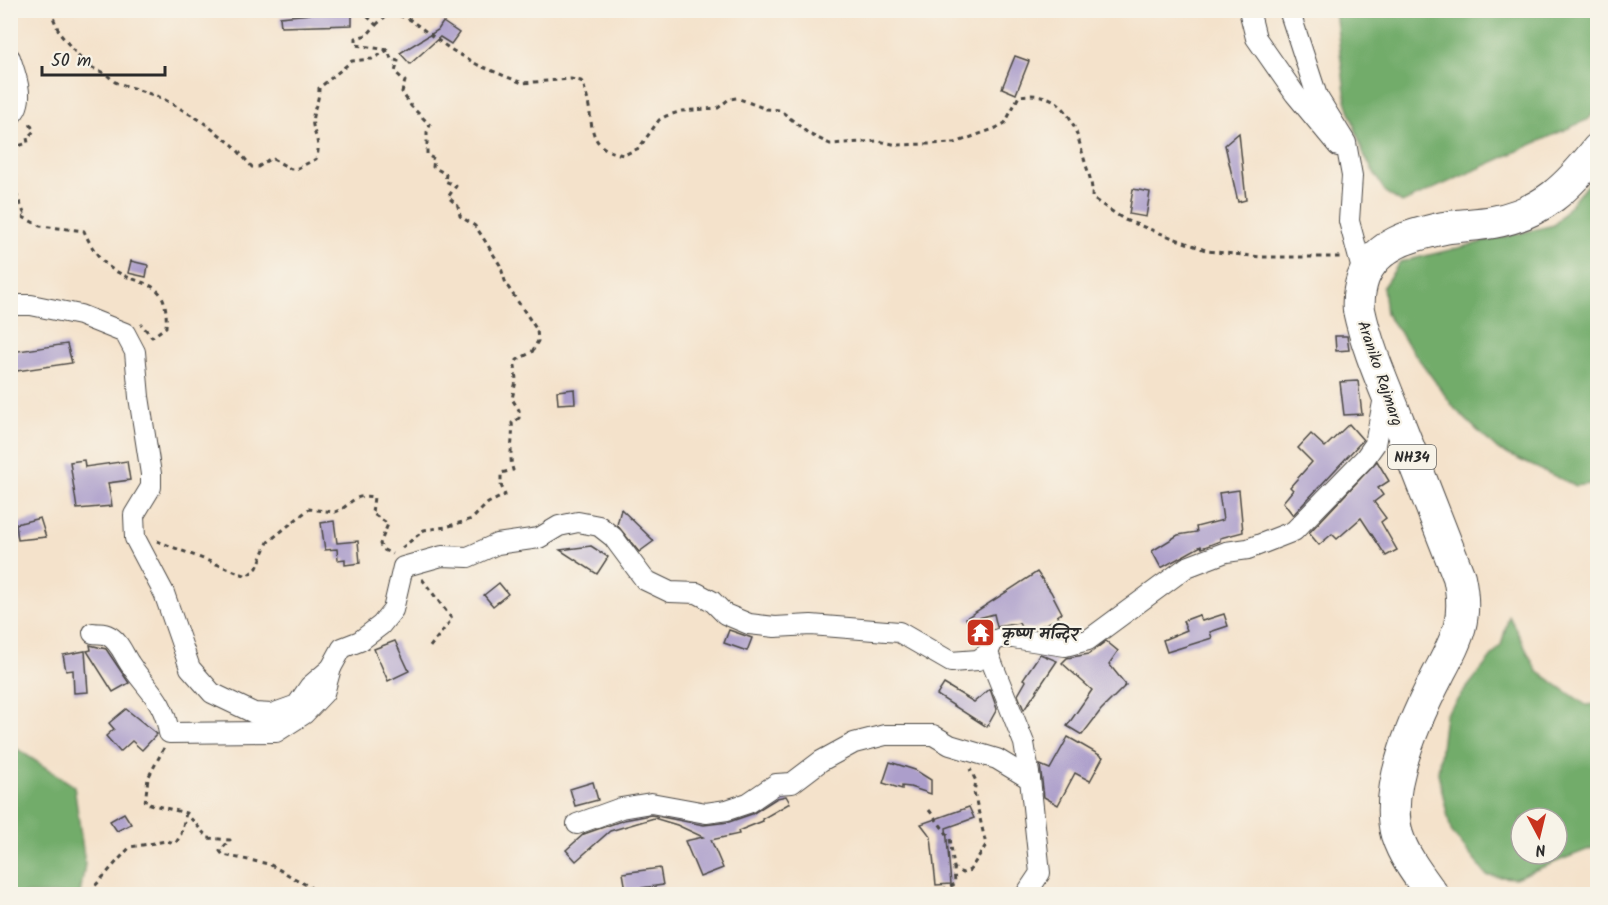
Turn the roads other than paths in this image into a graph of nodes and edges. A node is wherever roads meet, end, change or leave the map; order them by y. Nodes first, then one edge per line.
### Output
1 (1249, 10) edge
2 (1289, 10) edge
3 (10, 58) edge
4 (13, 114) edge
5 (1598, 149) edge
6 (1348, 156) junction
7 (1361, 267) junction
8 (10, 305) edge
9 (1386, 389) junction
10 (93, 633) dead end
11 (988, 653) junction
12 (331, 668) junction
13 (1030, 779) junction
14 (577, 824) dead end
15 (1026, 894) edge
16 (1432, 894) edge

1 - 6 street
2 - 6 street
3 - 4 street
5 - 7 highway, Araniko Rajmarg / NH34
6 - 7 street
7 - 9 highway, Araniko Rajmarg / NH34
8 - 12 street
9 - 11 street
9 - 16 highway, Araniko Rajmarg / NH34
10 - 12 street
11 - 12 street
11 - 13 street
13 - 14 street
13 - 15 street

